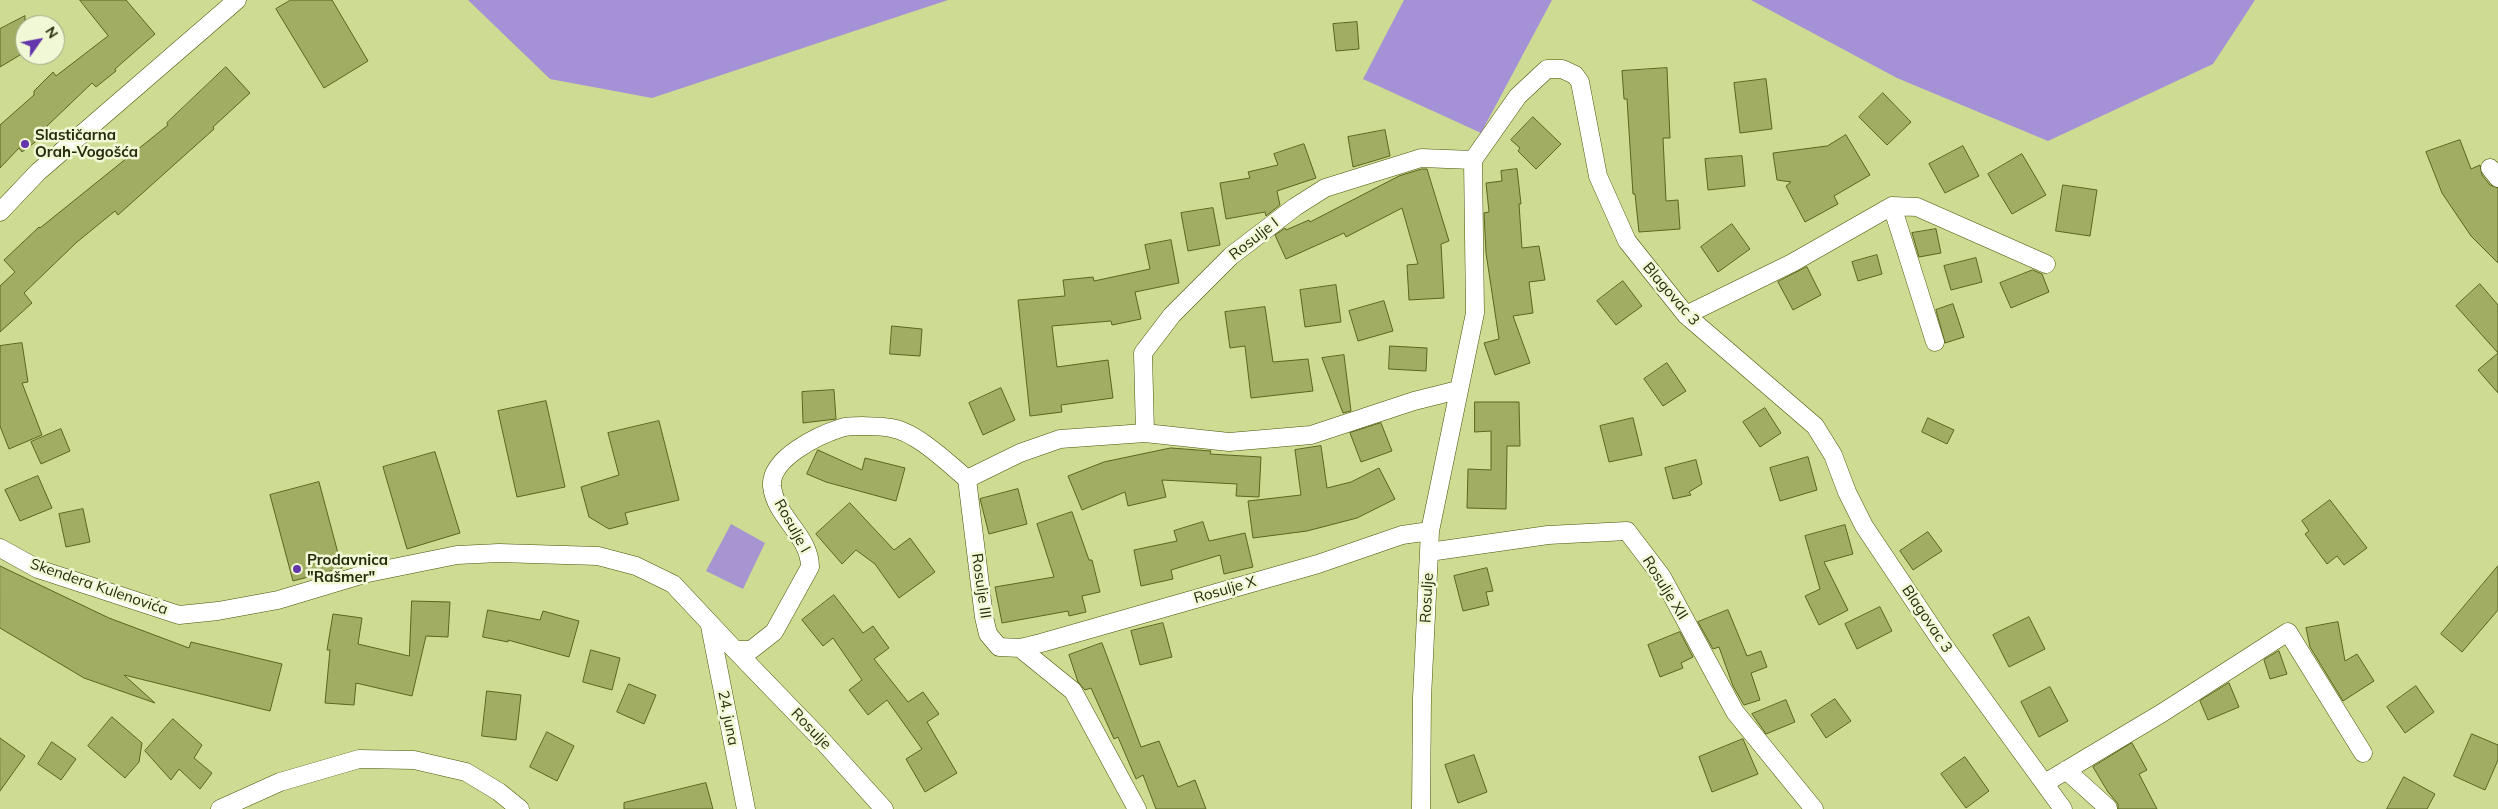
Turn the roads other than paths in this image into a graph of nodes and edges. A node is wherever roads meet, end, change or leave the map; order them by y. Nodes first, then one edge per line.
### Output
1 (237, 0) edge
2 (1473, 160) junction
3 (1892, 206) junction
4 (0, 212) edge
5 (2046, 264) dead end
6 (1686, 315) junction
7 (1935, 342) dead end
8 (1458, 390) junction
9 (1145, 433) junction
10 (967, 479) junction
11 (1430, 531) junction
12 (0, 548) edge
13 (1429, 552) junction
14 (710, 626) junction
15 (1020, 648) junction
16 (735, 650) junction
17 (2363, 753) dead end
18 (2066, 770) junction
19 (2045, 783) junction
20 (883, 808) edge
21 (2108, 808) edge
22 (220, 809) edge
23 (520, 809) edge
24 (746, 809) edge
25 (1137, 809) edge
26 (1421, 809) edge
27 (1814, 809) edge
28 (2063, 809) edge

1 - 4 street
2 - 6 street, Blagovac 3
2 - 8 street
2 - 9 street, Rosulje I
3 - 5 street
3 - 6 street
3 - 7 street
6 - 19 street, Blagovac 3
8 - 9 street
8 - 11 street, Rosulje
9 - 10 street
10 - 15 street, Rosulje III
10 - 16 street, Rosulje I
11 - 13 street, Rosulje
11 - 15 street, Rosulje X
12 - 14 street, Skendera Kulenovića
13 - 26 street, Rosulje
13 - 27 street, Rosulje XII
14 - 16 street
14 - 24 street, 24. juna
15 - 25 street, Rosulje III
16 - 20 street, Rosulje
17 - 18 street
18 - 19 street
18 - 21 street
19 - 28 street, Blagovac 3
22 - 23 street

